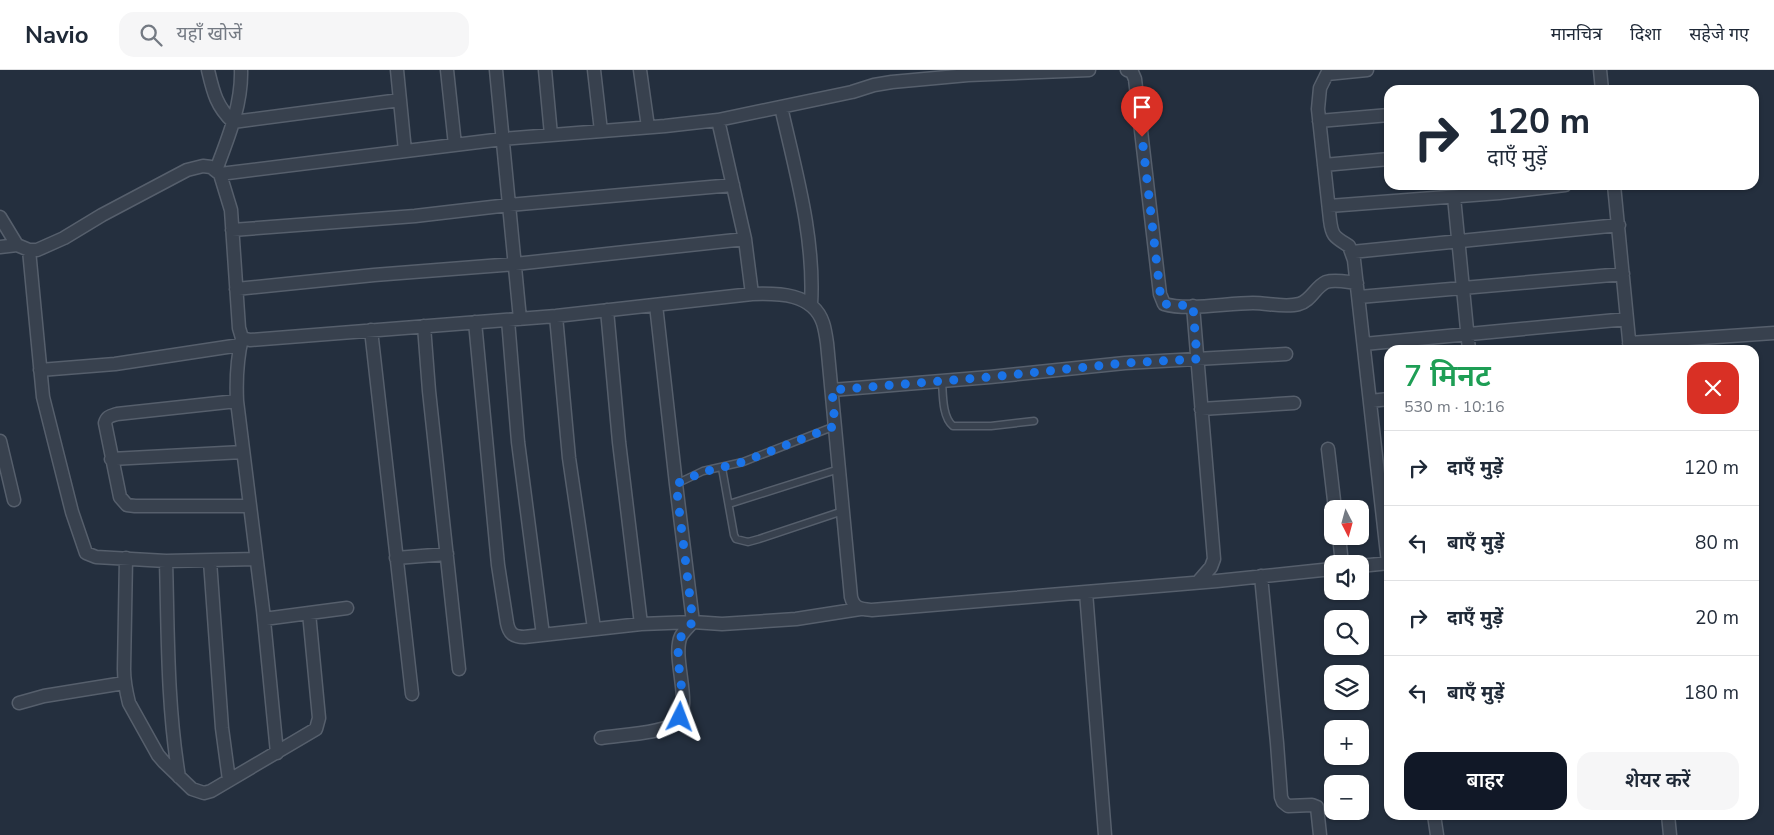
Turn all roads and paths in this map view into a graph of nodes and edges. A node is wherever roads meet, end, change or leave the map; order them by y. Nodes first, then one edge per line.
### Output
1 (208, 70) edge
2 (241, 70) edge
3 (397, 70) edge
4 (446, 70) edge
5 (496, 70) edge
6 (545, 70) edge
7 (594, 70) edge
8 (640, 70) edge
9 (1089, 70) edge
10 (1127, 70) edge
11 (1367, 70) edge
12 (1600, 70) edge
13 (1328, 72) edge
14 (1602, 85) edge
15 (400, 100) junction
16 (781, 107) junction
17 (1384, 114) edge
18 (718, 120) junction
19 (1319, 121) junction
20 (233, 122) junction
21 (648, 127) junction
22 (600, 131) junction
23 (551, 135) junction
24 (503, 139) junction
25 (455, 145) junction
26 (405, 151) junction
27 (1384, 159) edge
28 (1324, 165) junction
29 (218, 172) junction
30 (734, 185) junction
31 (1519, 190) edge
32 (1615, 190) edge
33 (1454, 197) junction
34 (509, 205) junction
35 (1329, 206) junction
36 (0, 217) edge
37 (1619, 225) junction
38 (232, 230) junction
39 (745, 239) junction
40 (1457, 241) junction
41 (17, 245) junction
42 (0, 247) edge
43 (29, 250) junction
44 (1352, 252) junction
45 (515, 264) junction
46 (1624, 274) junction
47 (1357, 283) junction
48 (1462, 288) junction
49 (236, 289) junction
50 (752, 294) junction
51 (1359, 297) junction
52 (656, 305) junction
53 (811, 305) junction
54 (1193, 306) junction
55 (608, 310) junction
56 (556, 316) junction
57 (514, 319) junction
58 (1627, 319) junction
59 (475, 322) junction
60 (424, 326) junction
61 (371, 330) junction
62 (1774, 332) edge
63 (1467, 334) junction
64 (241, 341) junction
65 (1364, 344) junction
66 (1468, 345) edge
67 (1630, 345) edge
68 (1649, 345) edge
69 (1286, 354) dead end
70 (1197, 359) junction
71 (40, 370) junction
72 (942, 381) junction
73 (832, 390) junction
74 (1384, 400) edge
75 (237, 401) junction
76 (1370, 401) junction
77 (1294, 403) dead end
78 (1201, 409) junction
79 (1034, 421) dead end
80 (835, 426) junction
81 (0, 441) edge
82 (1328, 450) dead end
83 (243, 452) junction
84 (111, 459) junction
85 (722, 468) junction
86 (839, 468) junction
87 (676, 484) junction
88 (14, 500) dead end
89 (1334, 500) edge
90 (729, 504) junction
91 (250, 506) junction
92 (843, 511) junction
93 (1384, 527) edge
94 (447, 554) junction
95 (126, 558) junction
96 (396, 558) junction
97 (256, 559) junction
98 (166, 561) junction
99 (210, 561) junction
100 (1384, 563) edge
101 (1369, 565) edge
102 (1324, 570) edge
103 (1261, 576) junction
104 (1198, 582) junction
105 (1086, 592) junction
106 (347, 608) dead end
107 (860, 609) junction
108 (309, 613) junction
109 (264, 619) junction
110 (693, 622) junction
111 (641, 624) junction
112 (594, 628) junction
113 (543, 634) junction
114 (459, 669) dead end
115 (124, 683) junction
116 (412, 694) dead end
117 (19, 703) dead end
118 (601, 738) dead end
119 (277, 753) junction
120 (179, 777) junction
121 (229, 780) junction
122 (1435, 820) edge
123 (1668, 820) edge
124 (1105, 835) edge
125 (1320, 835) edge
126 (1437, 835) edge
127 (1670, 835) edge

1 - 20 street
2 - 20 street
3 - 15 street
4 - 25 street
5 - 24 street
6 - 23 street
7 - 22 street
8 - 21 street
9 - 16 street
10 - 54 street
11 - 13 street
12 - 14 street
13 - 19 street
15 - 20 street
15 - 26 street
16 - 18 street
16 - 53 street
17 - 19 street
18 - 21 street
18 - 30 street
19 - 28 street
20 - 29 street
21 - 22 street
22 - 23 street
23 - 24 street
24 - 25 street
24 - 34 street
25 - 26 street
26 - 29 street
27 - 28 street
28 - 35 street
29 - 38 street
29 - 43 street
30 - 34 street
30 - 39 street
31 - 33 street
32 - 37 street
33 - 35 street
33 - 40 street
34 - 38 street
34 - 45 street
35 - 44 street
36 - 41 street
37 - 40 street
37 - 46 street
38 - 49 street
39 - 45 street
39 - 50 street
40 - 44 street
40 - 48 street
41 - 42 street
41 - 43 street
43 - 71 street
44 - 47 street
45 - 49 street
45 - 57 street
46 - 48 street
46 - 58 street
47 - 51 street
47 - 54 street
48 - 51 street
48 - 63 street
49 - 64 street
50 - 52 street
50 - 53 street
51 - 65 street
52 - 55 street
52 - 87 street
53 - 73 street
54 - 70 street
55 - 56 street
55 - 111 street
56 - 57 street
56 - 112 street
57 - 59 street
57 - 113 street
58 - 63 street
58 - 67 street
59 - 60 street
59 - 113 street
60 - 61 street
60 - 94 street
61 - 64 street
61 - 96 street
62 - 68 street
63 - 65 street
63 - 66 street
64 - 71 street
64 - 75 street
65 - 76 street
69 - 70 street
70 - 72 street
70 - 78 street
71 - 95 street
72 - 73 street
72 - 79 lane
73 - 80 street
74 - 76 street
75 - 83 street
75 - 84 street
76 - 93 street
77 - 78 street
78 - 104 street
80 - 85 lane
80 - 86 street
81 - 88 street
82 - 89 street
83 - 84 street
83 - 91 street
84 - 91 street
85 - 87 lane
85 - 90 lane
86 - 90 lane
86 - 92 street
87 - 110 street
90 - 92 lane
91 - 97 street
92 - 107 street
94 - 96 street
94 - 114 street
95 - 98 street
95 - 115 street
96 - 116 street
97 - 99 street
97 - 109 street
98 - 99 street
98 - 120 street
99 - 121 street
100 - 101 street
102 - 103 street
103 - 104 street
103 - 125 street
104 - 105 street
105 - 107 street
105 - 124 street
106 - 108 street
107 - 110 street
108 - 109 street
108 - 119 street
109 - 119 street
110 - 111 street
110 - 118 street
111 - 112 street
112 - 113 street
115 - 117 street
115 - 120 street
119 - 121 street
120 - 121 street
122 - 126 street
123 - 127 street

